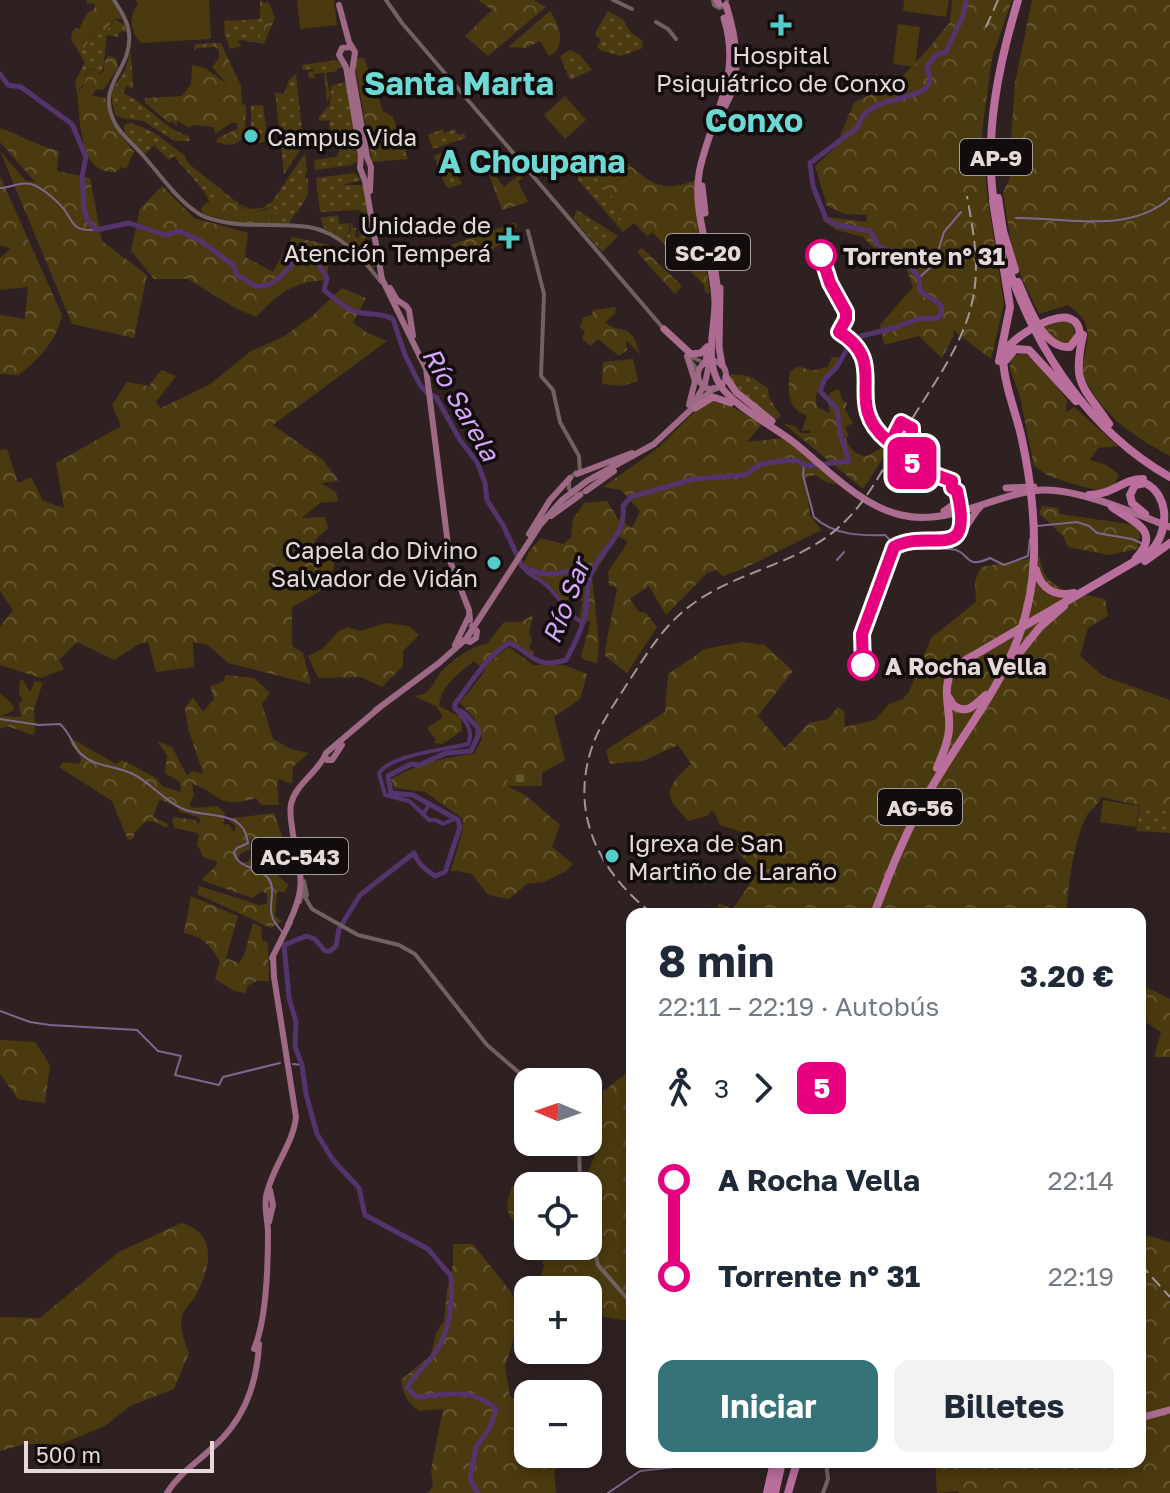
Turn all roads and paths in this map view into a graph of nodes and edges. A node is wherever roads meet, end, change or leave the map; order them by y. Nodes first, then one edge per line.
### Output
1 (114, 0) edge
2 (386, 0) edge
3 (613, 0) edge
4 (1020, 0) edge
5 (339, 2) edge
6 (722, 6) edge
7 (632, 9) dead end
8 (656, 22) dead end
9 (672, 33) junction
10 (682, 35) dead end
11 (670, 42) dead end
12 (346, 47) junction
13 (352, 60) junction
14 (343, 61) junction
15 (725, 106) junction
16 (366, 168) junction
17 (993, 201) junction
18 (528, 231) dead end
19 (379, 271) junction
20 (714, 275) junction
21 (387, 290) junction
22 (1029, 312) junction
23 (402, 315) junction
24 (664, 329) junction
25 (1043, 338) junction
26 (684, 353) junction
27 (707, 357) junction
28 (1000, 367) junction
29 (721, 372) junction
30 (708, 384) junction
31 (1010, 391) junction
32 (731, 403) junction
33 (692, 406) junction
34 (683, 414) junction
35 (1109, 424) junction
36 (784, 433) junction
37 (634, 454) junction
38 (1136, 455) junction
39 (1170, 474) edge
40 (581, 475) junction
41 (1029, 487) junction
42 (1006, 488) dead end
43 (954, 489) dead end
44 (583, 493) junction
45 (1089, 495) junction
46 (866, 498) junction
47 (984, 504) junction
48 (1112, 507) junction
49 (944, 511) junction
50 (1145, 514) junction
51 (1170, 518) edge
52 (530, 535) junction
53 (943, 541) dead end
54 (1170, 543) edge
55 (1033, 558) junction
56 (1142, 559) junction
57 (1127, 568) junction
58 (505, 579) junction
59 (1082, 591) junction
60 (1065, 605) junction
61 (469, 615) junction
62 (479, 615) junction
63 (1037, 619) junction
64 (469, 633) junction
65 (1008, 636) junction
66 (1002, 678) junction
67 (986, 695) junction
68 (329, 756) junction
69 (937, 768) junction
70 (304, 786) junction
71 (290, 809) junction
72 (300, 870) junction
73 (304, 899) junction
74 (874, 908) edge
75 (874, 908) edge
76 (514, 1068) edge
77 (597, 1260) edge
78 (626, 1297) edge
79 (1170, 1410) edge
80 (1146, 1416) edge
81 (773, 1468) edge
82 (783, 1468) edge
83 (795, 1468) edge
84 (827, 1468) edge
85 (167, 1493) edge
86 (767, 1493) edge
87 (777, 1493) edge
88 (788, 1493) edge
89 (823, 1493) edge

1 - 19 street
2 - 24 street
3 - 7 street
4 - 17 highway, AP-9
4 - 22 highway, AP-9
5 - 12 main road
6 - 15 highway, SC-20
6 - 15 highway
6 - 20 highway, SC-20
8 - 9 street
9 - 10 street
9 - 11 street
12 - 13 main road
12 - 14 main road
13 - 14 main road
13 - 16 main road
14 - 16 main road
15 - 20 highway, SC-20
16 - 19 main road
16 - 19 main road
17 - 22 highway, AP-9
17 - 28 highway
18 - 40 street
19 - 21 main road
19 - 21 street
19 - 23 main road
20 - 27 highway
20 - 29 highway
21 - 23 main road
22 - 25 highway, AP-9
23 - 61 main road
24 - 26 street
24 - 27 highway
25 - 31 highway
25 - 35 highway, AP-9
25 - 38 highway, AP-9
26 - 27 street
26 - 30 street
26 - 33 main road
27 - 29 highway
27 - 30 main road
27 - 34 main road
28 - 35 highway
28 - 41 highway, AG-56
29 - 30 main road
29 - 36 highway
29 - 36 highway
30 - 32 highway
30 - 33 main road
30 - 33 main road
31 - 38 highway
31 - 41 highway, AG-56
32 - 33 highway
32 - 36 highway
33 - 34 main road
33 - 37 main road
34 - 37 main road
35 - 39 highway, AP-9
36 - 46 highway
37 - 40 main road
37 - 44 main road
38 - 39 highway, AP-9
40 - 44 street
40 - 44 street
40 - 52 main road
40 - 52 main road
41 - 42 highway
41 - 45 highway
41 - 47 highway
41 - 48 highway
41 - 49 highway
41 - 55 highway, AG-56
43 - 49 highway
44 - 52 main road
45 - 50 highway
45 - 51 highway
46 - 47 highway
46 - 49 highway
47 - 53 highway
48 - 51 highway
48 - 56 highway
50 - 51 highway
50 - 51 highway
51 - 56 highway
52 - 58 main road
54 - 56 highway
55 - 59 highway
55 - 66 highway, AG-56
55 - 67 highway, AG-56
56 - 57 highway
57 - 59 highway
57 - 60 highway
58 - 62 main road
58 - 64 main road
58 - 64 main road
59 - 63 highway
60 - 63 highway
60 - 66 highway
61 - 62 main road
61 - 64 main road
62 - 64 main road
63 - 65 highway
64 - 68 main road
65 - 67 highway
65 - 69 highway
66 - 74 highway, AG-56
67 - 69 highway, AG-56
68 - 70 main road, AC-543
68 - 71 main road, AC-543
69 - 75 highway, AG-56
70 - 71 main road, AC-543
70 - 73 main road, AC-543
71 - 72 main road, AC-543
72 - 73 street
72 - 73 main road, AC-543
73 - 76 street
73 - 85 main road, AC-543
77 - 78 street
79 - 80 highway
81 - 86 highway
82 - 87 highway
83 - 88 highway
84 - 89 street

